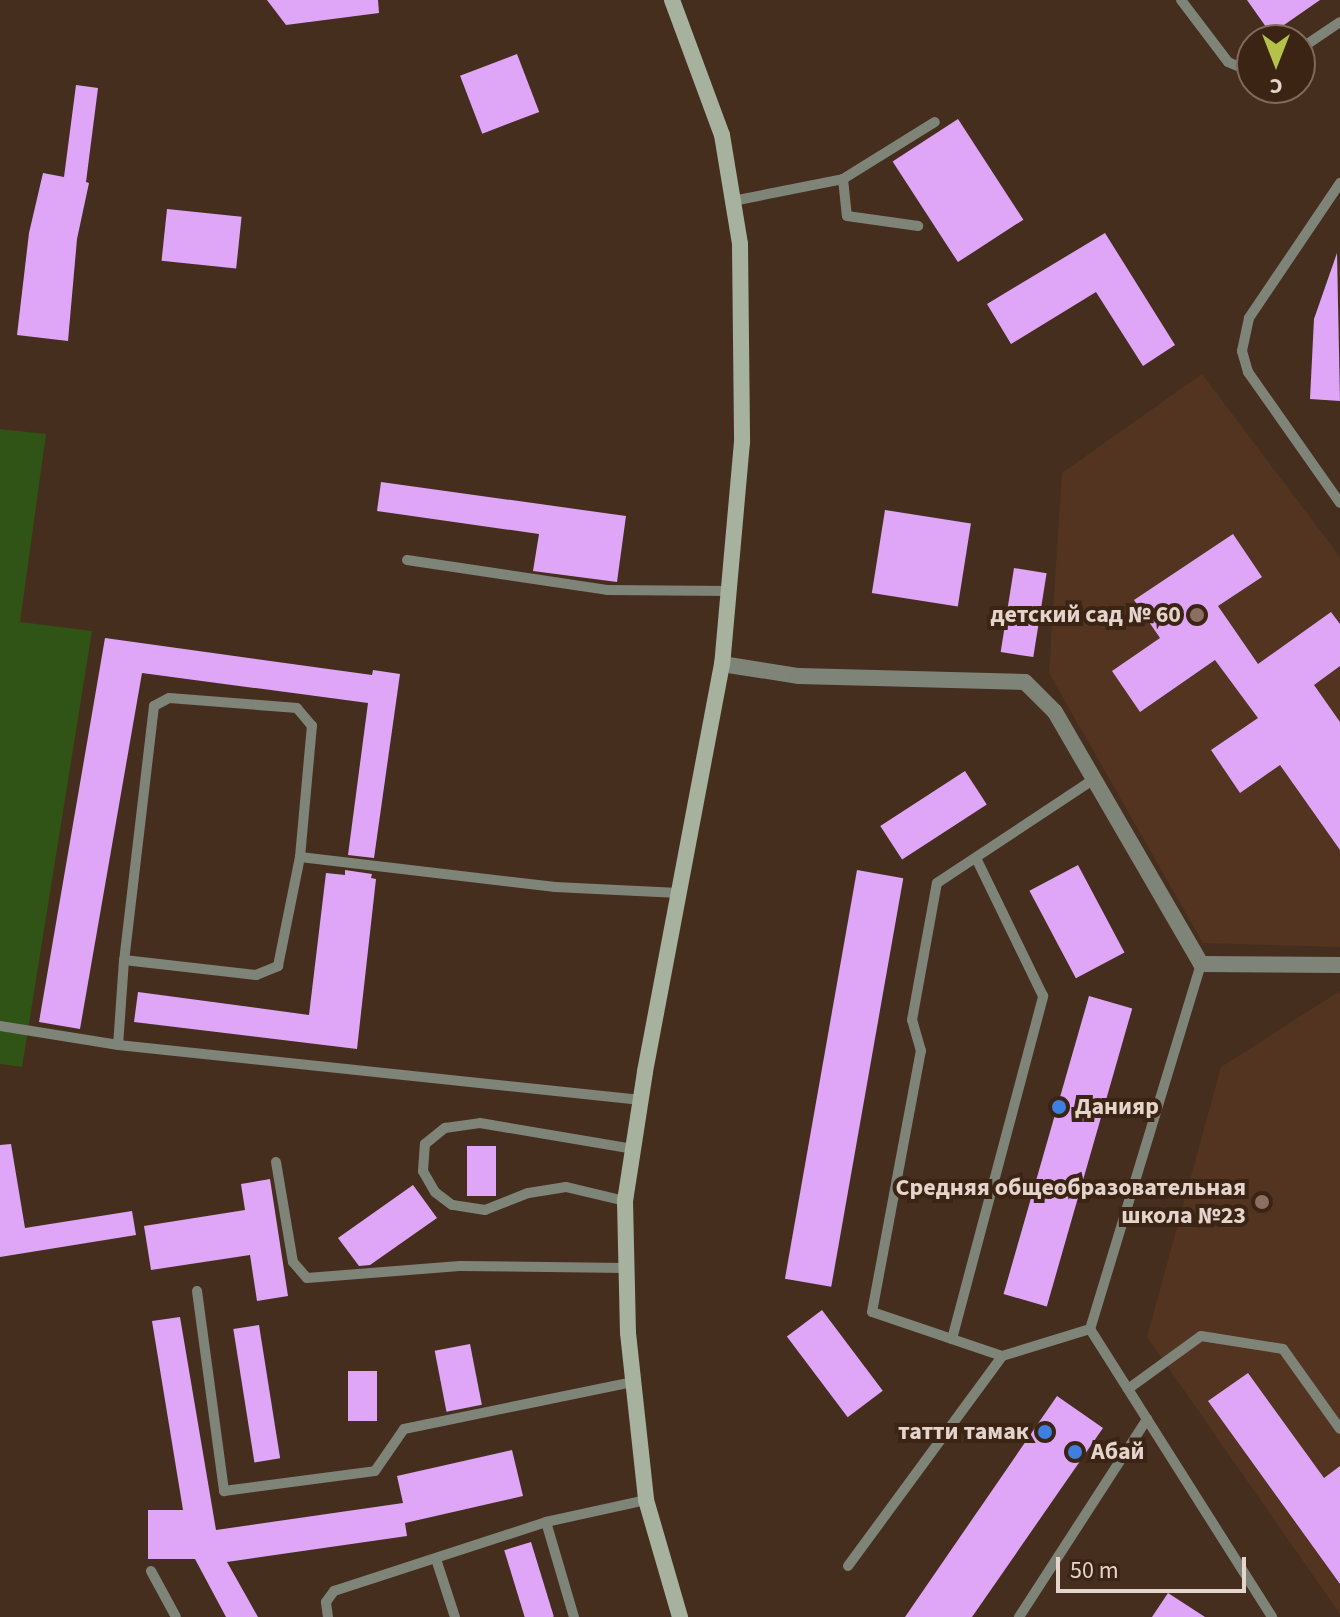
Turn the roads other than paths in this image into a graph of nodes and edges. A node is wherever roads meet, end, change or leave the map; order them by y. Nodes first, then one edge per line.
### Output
1 (672, 0) edge
2 (1181, 0) edge
3 (1340, 22) edge
4 (1316, 38) edge
5 (1236, 65) edge
6 (935, 122) dead end
7 (843, 179) junction
8 (1340, 183) edge
9 (733, 201) junction
10 (918, 226) dead end
11 (1340, 503) edge
12 (407, 560) dead end
13 (729, 591) junction
14 (722, 664) junction
15 (1094, 779) junction
16 (300, 857) junction
17 (976, 858) junction
18 (679, 893) junction
19 (124, 960) junction
20 (1201, 964) junction
21 (1340, 965) edge
22 (0, 1026) edge
23 (118, 1045) junction
24 (641, 1100) junction
25 (633, 1149) junction
26 (276, 1162) dead end
27 (625, 1201) junction
28 (625, 1268) junction
29 (197, 1291) dead end
30 (1090, 1329) junction
31 (952, 1339) junction
32 (1002, 1356) junction
33 (632, 1382) junction
34 (1128, 1389) junction
35 (1147, 1419) junction
36 (1340, 1429) edge
37 (646, 1500) junction
38 (546, 1522) junction
39 (436, 1559) junction
40 (848, 1566) dead end
41 (151, 1571) dead end
42 (176, 1617) edge
43 (328, 1617) edge
44 (455, 1617) edge
45 (574, 1617) edge
46 (680, 1617) edge
47 (1019, 1617) edge
48 (1272, 1617) edge

1 - 9 main road
2 - 5 lane
3 - 4 lane
6 - 7 lane
7 - 9 lane
7 - 10 lane
8 - 11 lane
9 - 13 main road
12 - 13 lane
13 - 14 main road
14 - 15 street
14 - 18 main road
15 - 17 lane
15 - 20 street
16 - 18 lane
16 - 19 lane
16 - 19 lane
17 - 31 lane
17 - 31 lane
18 - 24 main road
19 - 23 lane
20 - 21 street
20 - 30 lane
22 - 23 lane
23 - 24 lane
24 - 25 main road
25 - 27 main road
25 - 27 lane
26 - 28 lane
27 - 28 main road
28 - 33 main road
29 - 33 lane
30 - 32 lane
30 - 34 lane
31 - 32 lane
32 - 40 lane
33 - 37 main road
34 - 35 lane
34 - 36 lane
35 - 47 lane
35 - 48 lane
37 - 38 lane
37 - 46 main road
38 - 39 lane
38 - 45 lane
39 - 43 lane
39 - 44 lane
41 - 42 lane

